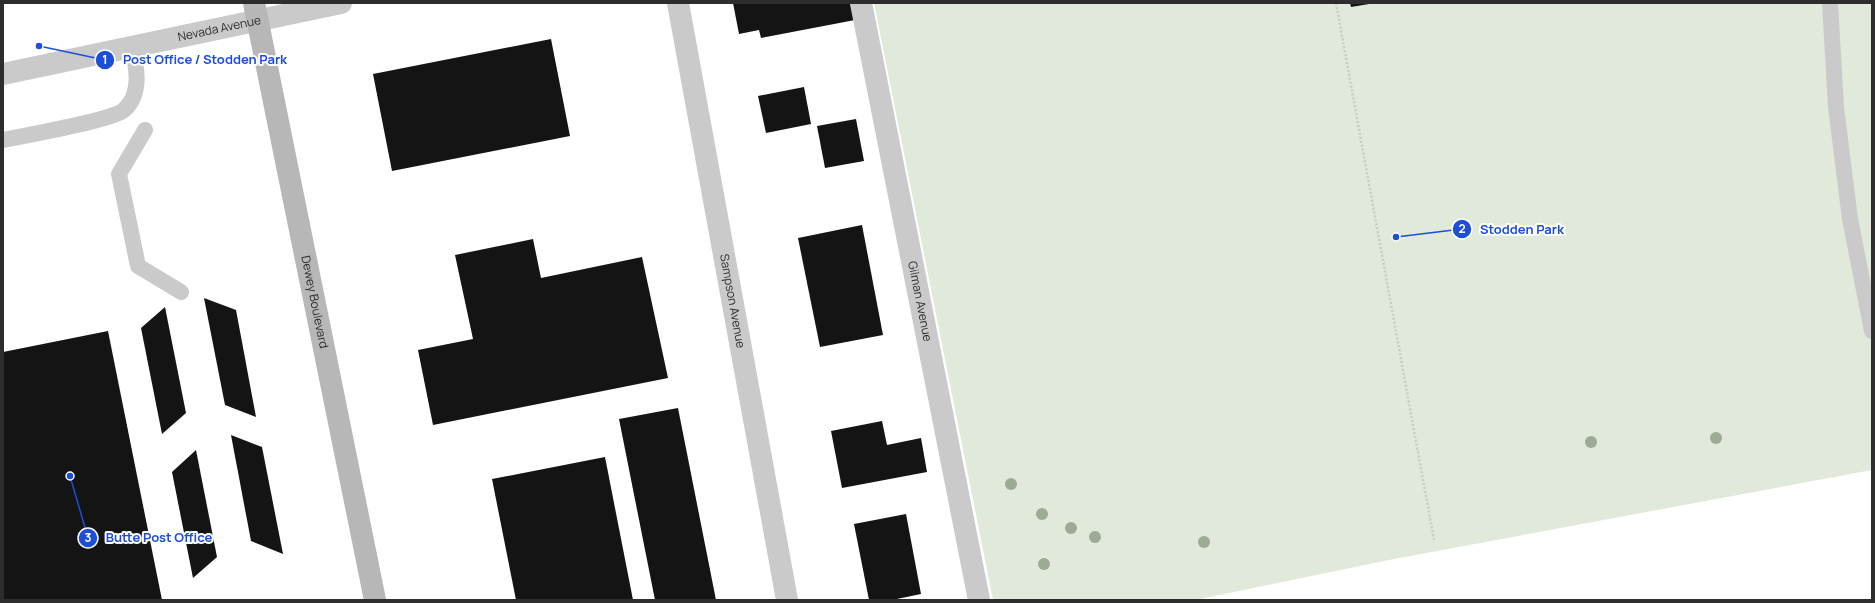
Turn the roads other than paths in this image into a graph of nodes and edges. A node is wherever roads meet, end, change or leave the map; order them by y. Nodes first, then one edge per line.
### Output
1 (341, 3) edge
2 (678, 3) edge
3 (861, 3) edge
4 (1830, 3) edge
5 (256, 12) edge
6 (132, 47) junction
7 (3, 74) edge
8 (145, 130) dead end
9 (3, 140) edge
10 (181, 292) dead end
11 (1872, 331) edge
12 (375, 600) edge
13 (786, 600) edge
14 (979, 600) edge

1 - 5 street, Nevada Avenue
2 - 13 street, Sampson Avenue
3 - 14 street, Gilman Avenue
4 - 11 lane
5 - 6 street, Nevada Avenue
5 - 12 street, Dewey Boulevard
6 - 7 street, Nevada Avenue
6 - 9 lane
8 - 10 lane

